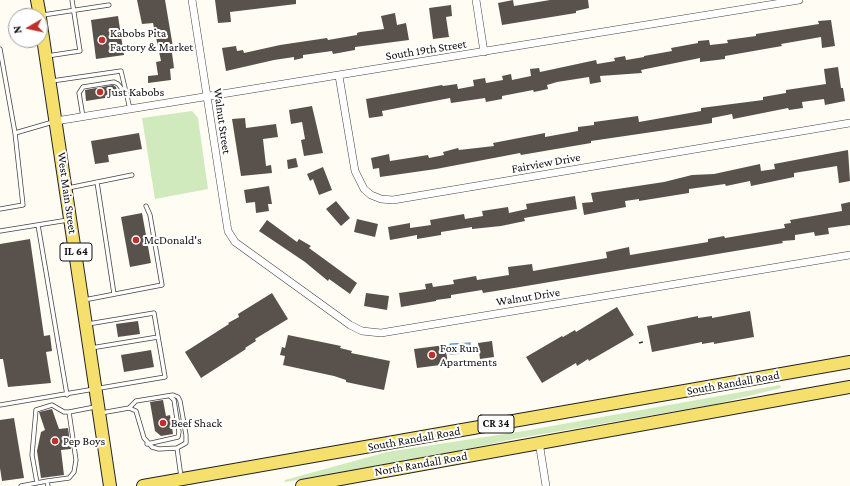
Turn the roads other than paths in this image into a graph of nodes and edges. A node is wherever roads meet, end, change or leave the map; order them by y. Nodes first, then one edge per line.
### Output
1 (72, 0) edge
2 (192, 0) edge
3 (476, 0) edge
4 (799, 0) edge
5 (109, 5) dead end
6 (74, 10) junction
7 (48, 15) edge
8 (45, 48) edge
9 (0, 49) edge
10 (484, 52) junction
11 (46, 56) junction
12 (338, 76) junction
13 (82, 78) junction
14 (50, 82) junction
15 (84, 87) junction
16 (126, 96) junction
17 (208, 96) junction
18 (130, 109) junction
19 (83, 117) junction
20 (56, 121) junction
21 (850, 123) edge
22 (15, 133) junction
23 (132, 175) dead end
24 (97, 182) junction
25 (66, 189) junction
26 (146, 206) dead end
27 (0, 209) edge
28 (71, 220) junction
29 (38, 225) junction
30 (0, 231) edge
31 (235, 242) joint
32 (850, 255) edge
33 (114, 294) junction
34 (83, 300) junction
35 (86, 325) junction
36 (158, 337) junction
37 (90, 348) junction
38 (850, 362) edge
39 (850, 387) edge
40 (96, 390) junction
41 (67, 395) junction
42 (169, 395) junction
43 (0, 405) edge
44 (129, 408) junction
45 (99, 410) junction
46 (69, 412) junction
47 (539, 442) junction
48 (147, 444) junction
49 (177, 448) junction
50 (182, 479) junction
51 (37, 483) junction
52 (48, 484) edge
53 (20, 486) edge
54 (110, 486) edge
55 (143, 486) edge
56 (302, 486) edge
57 (546, 486) edge

1 - 6 lane
2 - 17 street, Walnut Street
3 - 10 street
4 - 10 street, South 19th Street
5 - 6 lane
6 - 7 lane
6 - 11 lane
8 - 11 main road, West Main Street / IL 64
9 - 22 lane
10 - 12 street, South 19th Street
11 - 14 main road, West Main Street / IL 64
12 - 17 street, South 19th Street
12 - 21 street, Fairview Drive
13 - 14 lane
13 - 15 lane
13 - 16 lane
14 - 20 main road, West Main Street / IL 64
15 - 16 lane
15 - 19 lane
16 - 18 lane
17 - 18 street, South 19th Street
17 - 31 street, Walnut Street
18 - 19 street, South 19th Street
19 - 20 street, South 19th Street
20 - 22 lane
20 - 25 main road, West Main Street / IL 64
22 - 27 lane
23 - 24 lane
24 - 25 lane
24 - 33 lane
25 - 28 main road, West Main Street / IL 64
26 - 33 lane
28 - 29 lane
28 - 34 main road, West Main Street / IL 64
29 - 30 lane
29 - 41 lane
31 - 32 street, Walnut Drive
33 - 34 lane
34 - 35 main road, West Main Street / IL 64
35 - 36 lane
35 - 37 main road, West Main Street / IL 64
36 - 37 lane
36 - 40 lane
37 - 40 main road, West Main Street / IL 64
38 - 50 main road, South Randall Road / CR 34
39 - 47 main road, South Randall Road / CR 34
40 - 41 lane
40 - 45 main road, West Main Street / IL 64
41 - 43 lane
42 - 44 lane
42 - 48 lane
42 - 49 lane
44 - 45 lane
44 - 48 lane
45 - 46 lane
45 - 54 main road, West Main Street / IL 64
46 - 51 lane
46 - 52 lane
47 - 56 main road, North Randall Road / CR 34
47 - 57 street
48 - 49 lane
49 - 50 lane
50 - 55 main road, South Randall Road / CR 34
51 - 52 lane
51 - 53 lane

